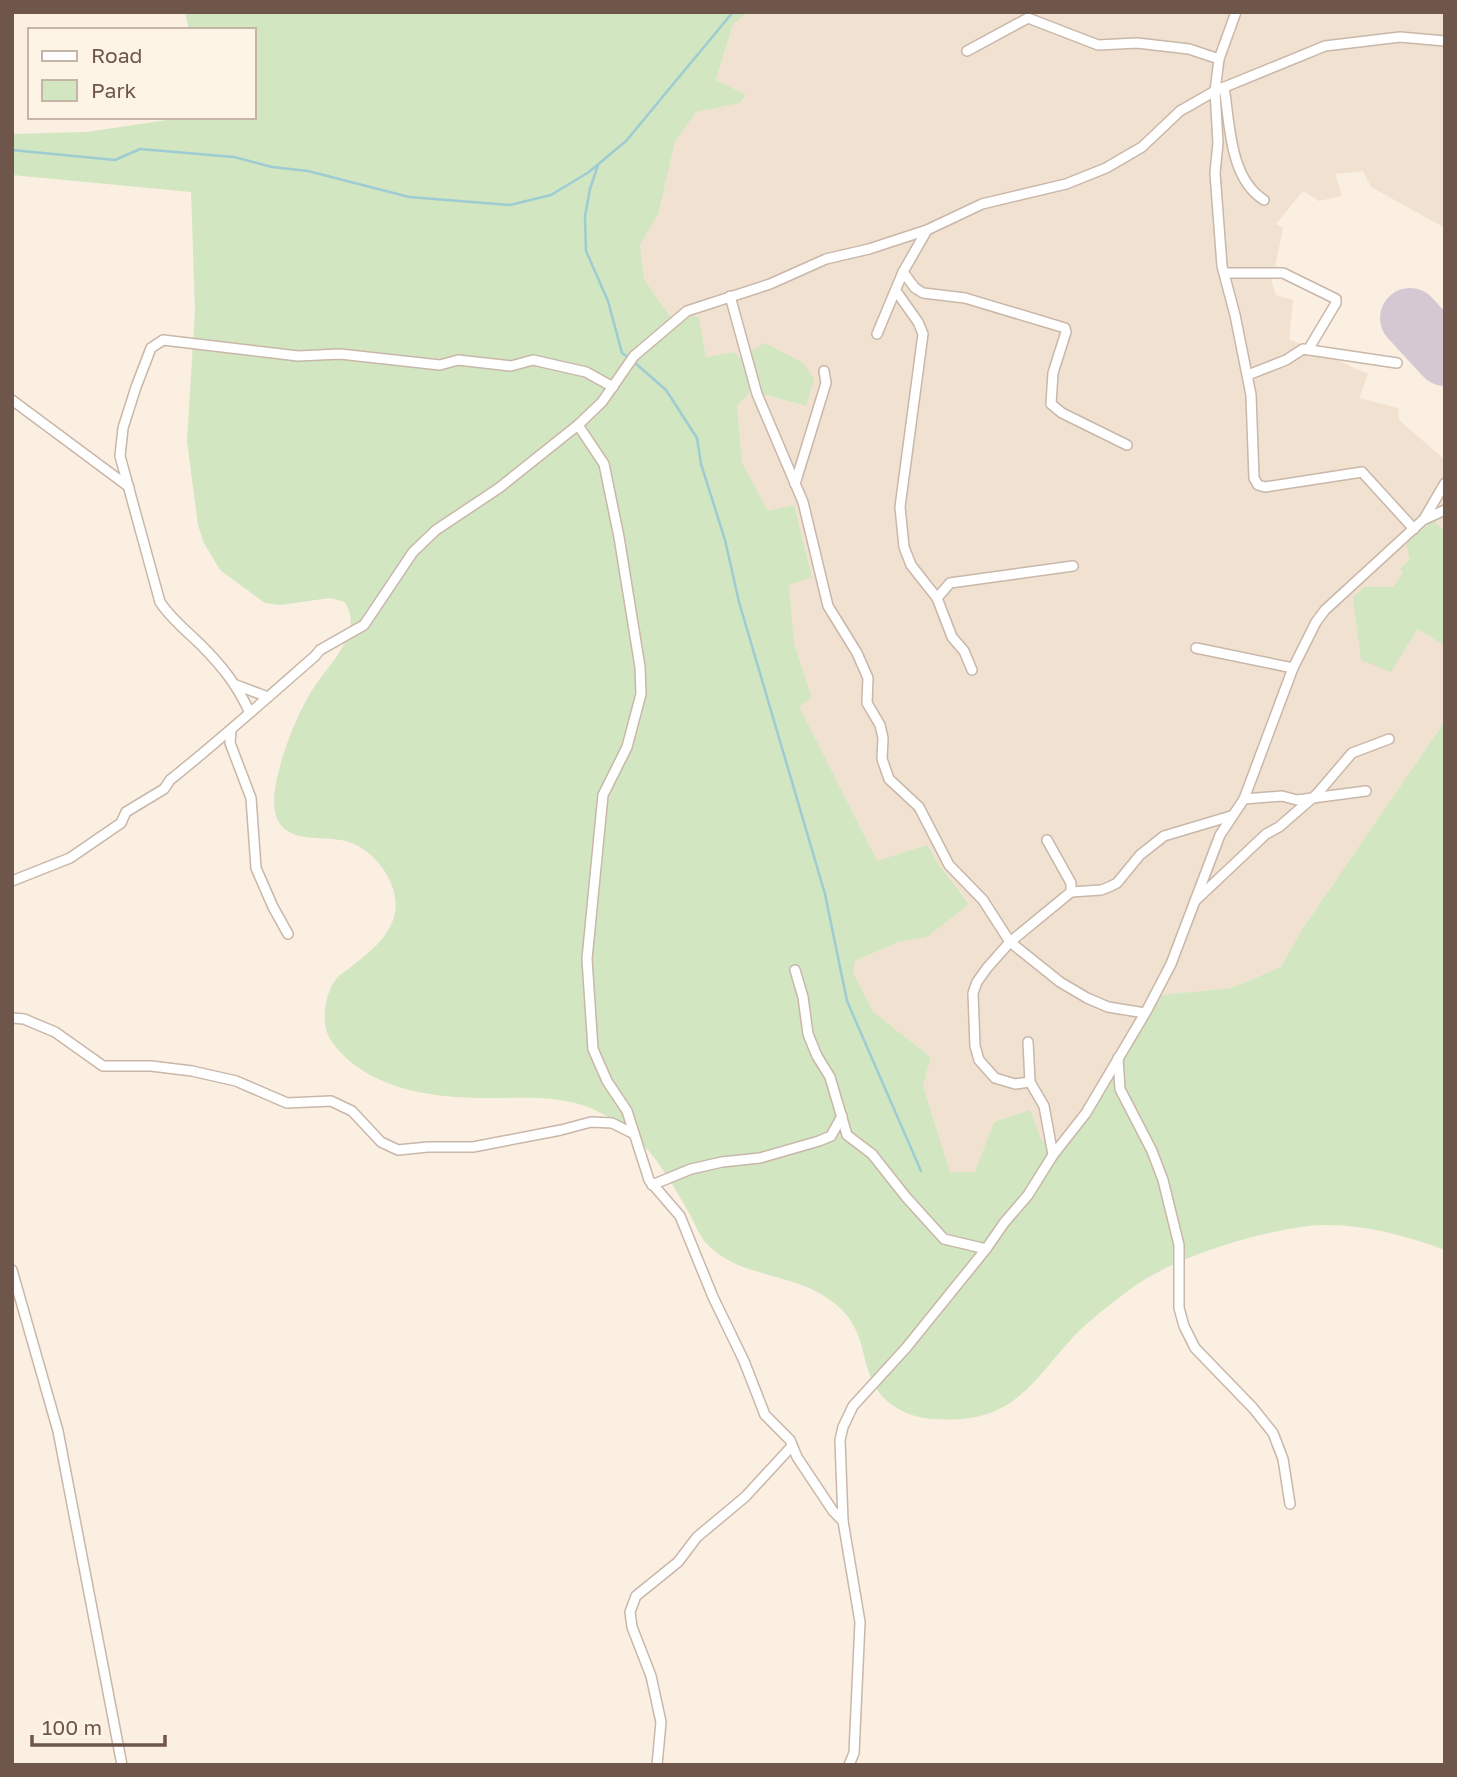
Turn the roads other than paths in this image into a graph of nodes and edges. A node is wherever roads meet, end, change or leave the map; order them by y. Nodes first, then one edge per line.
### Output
1 (1236, 12) edge
2 (1445, 41) edge
3 (967, 51) dead end
4 (1219, 58) junction
5 (1220, 89) junction
6 (1264, 200) dead end
7 (927, 230) junction
8 (903, 272) junction
9 (1224, 272) junction
10 (896, 291) junction
11 (730, 296) junction
12 (877, 334) dead end
13 (1308, 350) junction
14 (1397, 363) dead end
15 (824, 371) dead end
16 (1248, 375) junction
17 (612, 387) junction
18 (12, 400) edge
19 (578, 425) junction
20 (1127, 444) dead end
21 (1445, 483) edge
22 (796, 484) junction
23 (129, 487) junction
24 (1445, 510) edge
25 (1423, 520) junction
26 (1414, 529) junction
27 (1073, 566) dead end
28 (937, 598) junction
29 (1196, 648) dead end
30 (1293, 668) junction
31 (972, 670) dead end
32 (236, 685) junction
33 (268, 697) junction
34 (249, 711) junction
35 (231, 731) junction
36 (1388, 739) dead end
37 (1366, 791) dead end
38 (1312, 798) junction
39 (1244, 799) junction
40 (1231, 816) junction
41 (1047, 840) dead end
42 (12, 881) edge
43 (1071, 892) junction
44 (1194, 903) junction
45 (288, 934) dead end
46 (1010, 942) junction
47 (795, 970) dead end
48 (1145, 1013) junction
49 (12, 1018) edge
50 (1028, 1042) dead end
51 (1118, 1056) junction
52 (1030, 1082) junction
53 (842, 1116) junction
54 (634, 1134) junction
55 (1053, 1155) junction
56 (652, 1185) junction
57 (986, 1249) junction
58 (12, 1270) edge
59 (792, 1446) junction
60 (1290, 1504) dead end
61 (843, 1521) junction
62 (122, 1765) edge
63 (657, 1765) edge
64 (849, 1765) edge

1 - 4 street
2 - 5 street
3 - 4 street
4 - 5 street
5 - 6 street
5 - 7 street
5 - 9 street
7 - 8 street
7 - 11 street
8 - 10 street
8 - 20 street
9 - 13 street
9 - 16 street
10 - 12 street
10 - 28 street
11 - 17 street
11 - 22 street
13 - 14 street
13 - 16 street
15 - 22 street
16 - 26 street
17 - 19 street
17 - 23 street
18 - 23 street
19 - 33 street
19 - 54 street
21 - 25 street
22 - 46 street
23 - 32 street
24 - 25 street
25 - 26 street
26 - 30 street
27 - 28 street
28 - 31 street
29 - 30 street
30 - 39 street
32 - 33 street
32 - 34 street
33 - 34 street
34 - 35 street
35 - 42 street
35 - 45 street
36 - 38 street
37 - 38 street
38 - 39 street
38 - 44 street
39 - 40 street
40 - 43 street
40 - 44 street
41 - 43 street
43 - 46 street
44 - 48 street
46 - 48 street
46 - 52 street
47 - 53 street
48 - 51 street
49 - 54 street
50 - 52 street
51 - 55 street
51 - 60 street
52 - 55 street
53 - 56 street
53 - 57 street
54 - 56 street
55 - 57 street
56 - 59 street
57 - 61 street
58 - 62 street
59 - 61 street
59 - 63 street
61 - 64 street

